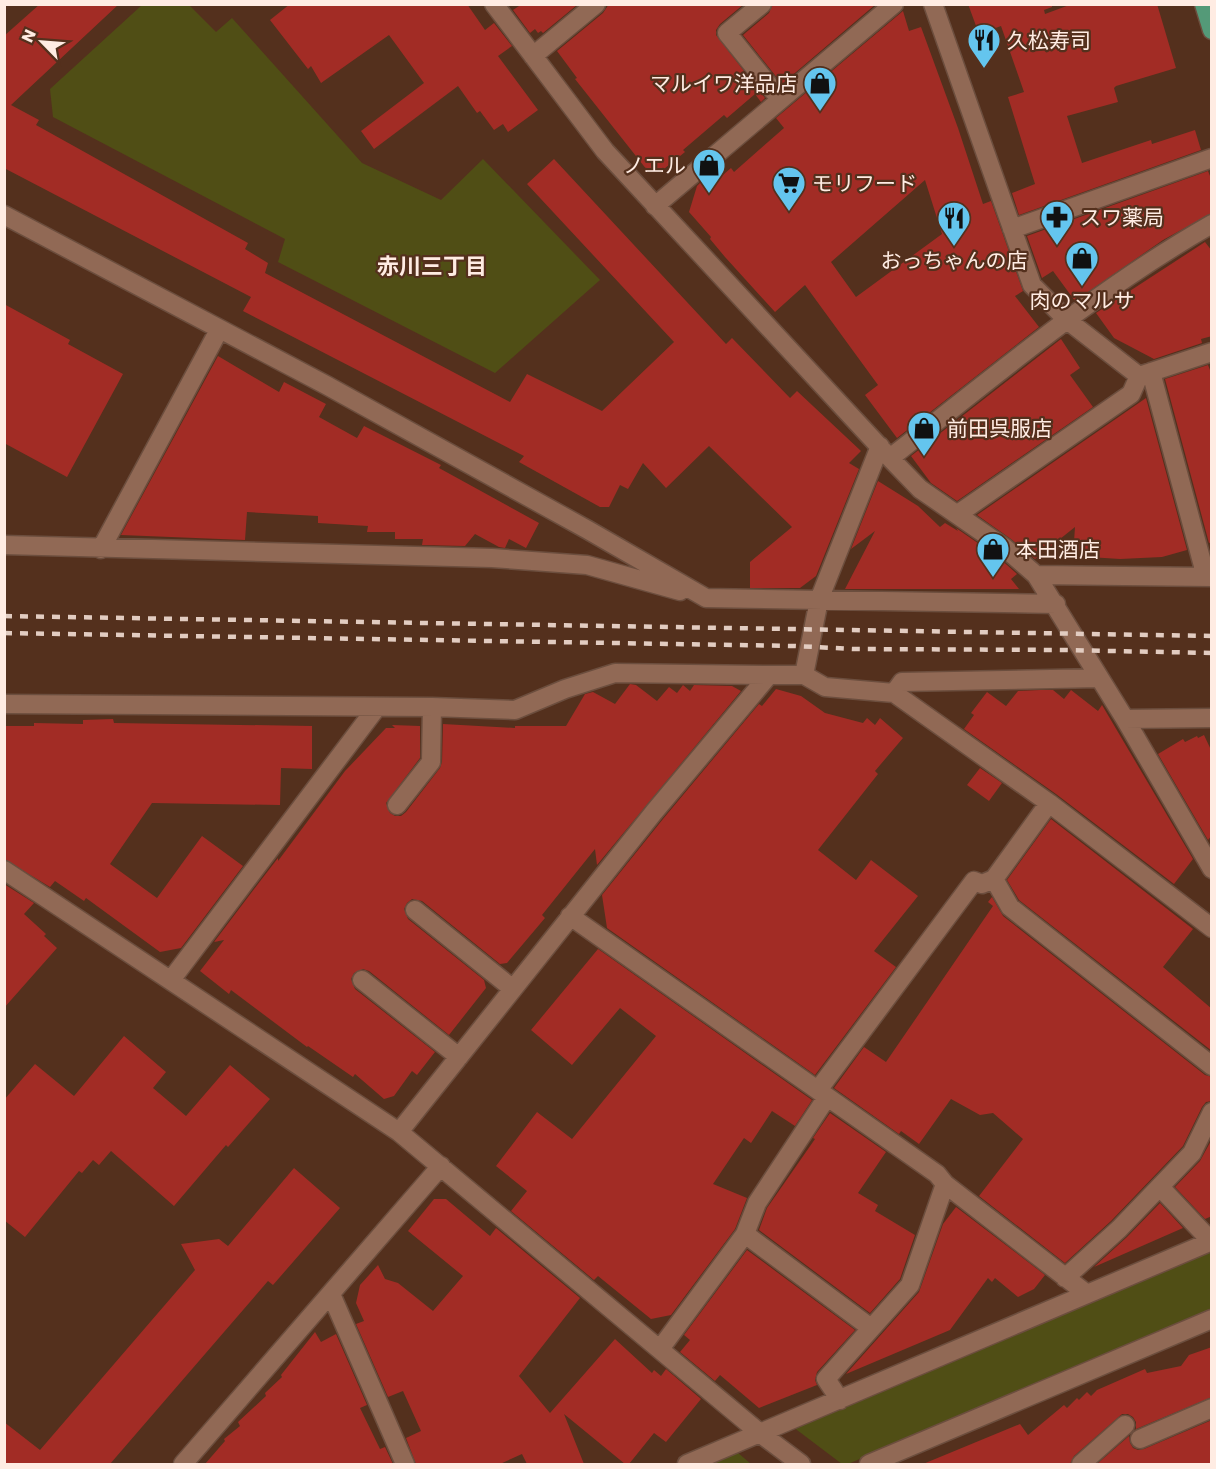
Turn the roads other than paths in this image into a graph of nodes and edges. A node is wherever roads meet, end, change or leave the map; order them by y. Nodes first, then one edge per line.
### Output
1 (494, 4) edge
2 (596, 4) edge
3 (762, 4) edge
4 (894, 4) edge
5 (933, 4) edge
6 (1204, 4) edge
7 (1212, 30) edge
8 (533, 56) junction
9 (780, 99) junction
10 (1212, 158) edge
11 (655, 206) junction
12 (4, 215) edge
13 (1212, 224) edge
14 (1012, 229) junction
15 (1067, 320) junction
16 (219, 330) junction
17 (1212, 352) edge
18 (1145, 374) junction
19 (885, 452) junction
20 (958, 514) junction
21 (4, 545) edge
22 (101, 549) junction
23 (1036, 575) junction
24 (1209, 577) edge
25 (706, 598) junction
26 (819, 600) junction
27 (1056, 604) junction
28 (769, 675) junction
29 (804, 675) junction
30 (1098, 678) junction
31 (894, 693) junction
32 (4, 704) edge
33 (377, 707) junction
34 (432, 707) junction
35 (1212, 718) edge
36 (1125, 719) junction
37 (1049, 802) junction
38 (397, 805) dead end
39 (1212, 869) edge
40 (4, 870) edge
41 (994, 879) junction
42 (415, 910) dead end
43 (570, 916) junction
44 (1212, 928) edge
45 (171, 980) junction
46 (362, 980) dead end
47 (513, 988) junction
48 (459, 1057) junction
49 (1212, 1066) edge
50 (822, 1094) junction
51 (1212, 1112) edge
52 (399, 1132) junction
53 (441, 1166) junction
54 (945, 1184) junction
55 (1160, 1187) junction
56 (745, 1234) junction
57 (1211, 1241) edge
58 (1065, 1278) junction
59 (331, 1293) junction
60 (1087, 1294) junction
61 (1212, 1319) edge
62 (871, 1328) junction
63 (660, 1349) junction
64 (840, 1400) junction
65 (1212, 1408) edge
66 (1125, 1425) dead end
67 (761, 1434) junction
68 (1140, 1439) dead end
69 (186, 1463) edge
70 (405, 1464) edge
71 (687, 1464) edge
72 (801, 1464) edge
73 (869, 1464) edge
74 (1081, 1464) edge

1 - 8 street
2 - 8 street
3 - 9 street
4 - 9 street
5 - 14 street
6 - 7 main road
8 - 11 street
9 - 11 street
10 - 14 street
11 - 19 street
12 - 16 street
13 - 15 street
14 - 15 street
15 - 18 street
15 - 19 street
16 - 22 street
16 - 25 street
17 - 18 street
18 - 20 street
18 - 24 street
19 - 20 street
19 - 26 street
20 - 23 street
21 - 22 street
22 - 25 street
23 - 24 street
23 - 27 street
25 - 26 street
26 - 27 street
26 - 29 street
27 - 30 street
28 - 29 street
28 - 34 street
28 - 43 street
29 - 31 street
30 - 31 street
30 - 36 street
31 - 37 street
32 - 33 street
33 - 34 street
33 - 45 street
34 - 38 street
35 - 36 street
36 - 39 street
37 - 41 street
37 - 44 street
40 - 45 street
41 - 49 street
41 - 50 street
42 - 47 street
43 - 47 street
43 - 50 street
45 - 52 street
46 - 48 street
47 - 48 street
48 - 52 street
50 - 54 street
50 - 56 street
51 - 55 street
52 - 53 street
53 - 59 street
53 - 63 street
54 - 58 street
54 - 62 street
55 - 57 street
55 - 58 street
56 - 62 street
56 - 63 street
57 - 60 street
58 - 60 street
59 - 69 street
59 - 70 street
60 - 64 street
61 - 73 street
62 - 64 street
63 - 67 street
64 - 67 street
65 - 68 street
66 - 74 street
67 - 71 street
67 - 72 street

